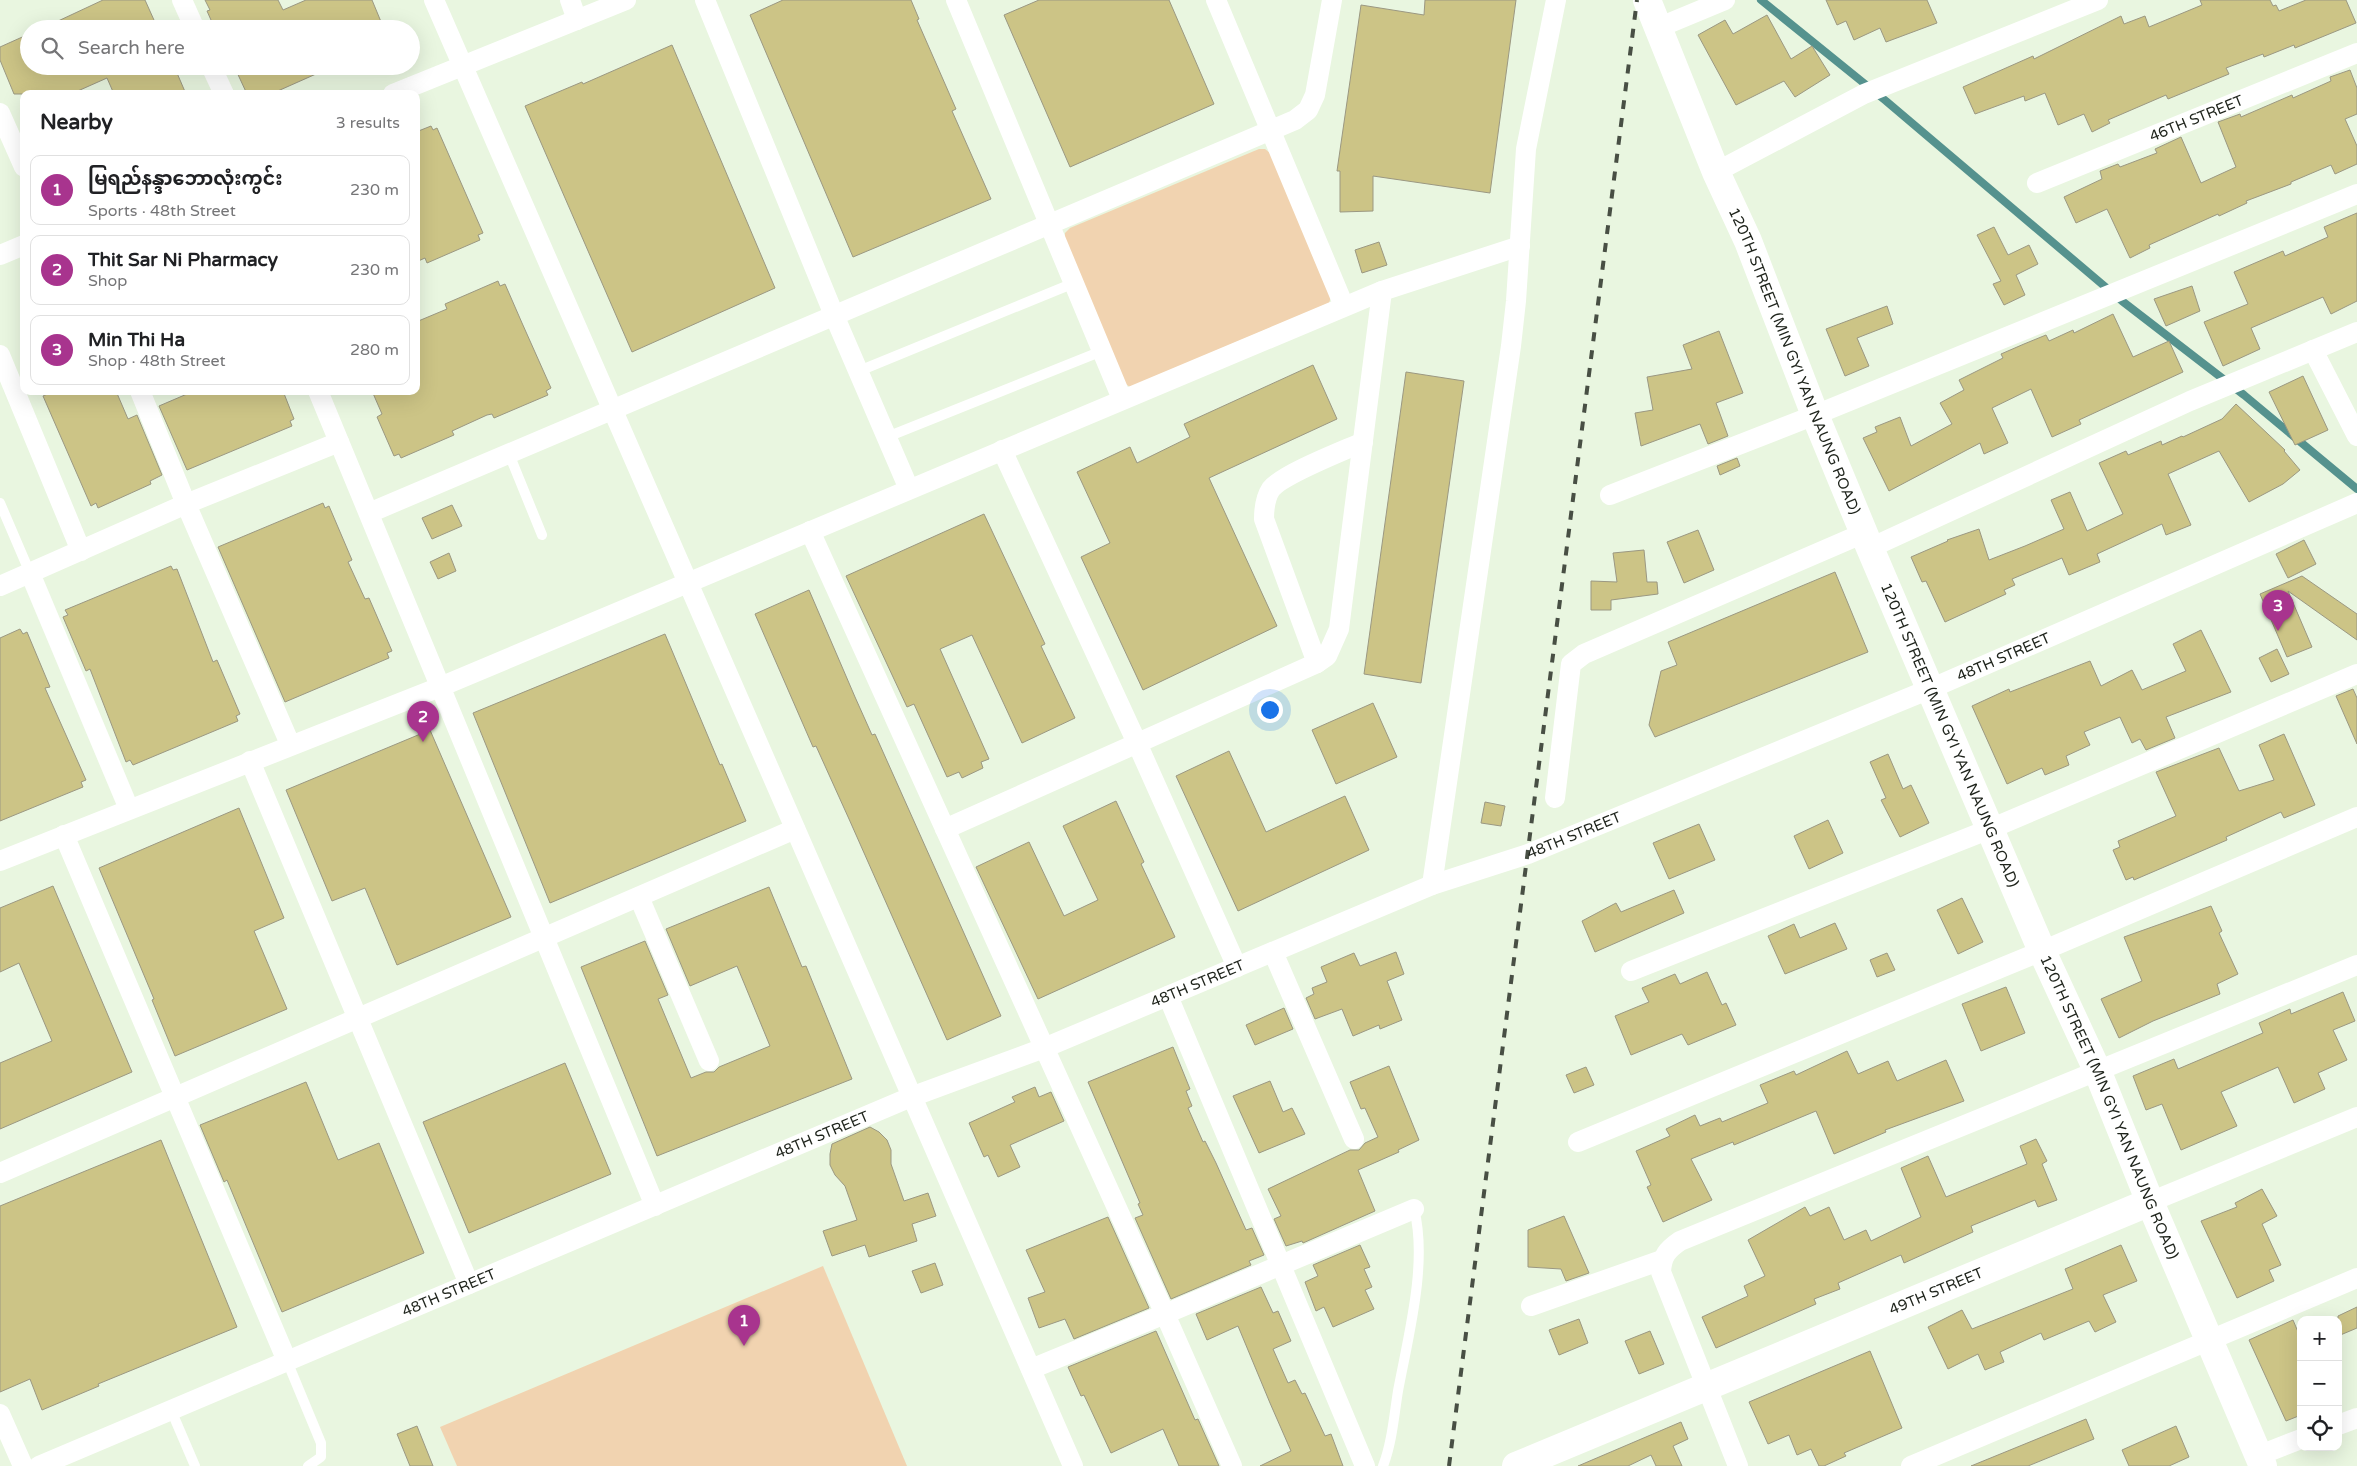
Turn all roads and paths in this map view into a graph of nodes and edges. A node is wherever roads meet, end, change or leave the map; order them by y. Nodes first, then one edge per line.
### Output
1 (182, 0) edge
2 (434, 0) edge
3 (570, 0) edge
4 (626, 0) edge
5 (705, 0) edge
6 (956, 0) edge
7 (1216, 0) edge
8 (1332, 0) edge
9 (1556, 0) edge
10 (1647, 0) edge
11 (1724, 0) edge
12 (2098, 0) edge
13 (191, 20) edge
14 (578, 20) junction
15 (1660, 27) junction
16 (2357, 53) edge
17 (462, 66) junction
18 (215, 75) edge
19 (222, 90) edge
20 (403, 90) edge
21 (0, 114) edge
22 (1270, 129) junction
23 (20, 157) edge
24 (1716, 172) junction
25 (2037, 183) dead end
26 (2357, 194) edge
27 (1049, 224) junction
28 (1520, 246) junction
29 (20, 247) edge
30 (0, 255) edge
31 (1074, 283) junction
32 (1382, 290) junction
33 (1344, 306) junction
34 (834, 315) junction
35 (2357, 332) edge
36 (2313, 350) junction
37 (1102, 351) junction
38 (0, 355) edge
39 (859, 371) junction
40 (142, 395) edge
41 (320, 395) edge
42 (1122, 400) junction
43 (612, 410) junction
44 (1815, 415) junction
45 (2357, 436) edge
46 (887, 437) junction
47 (339, 442) junction
48 (1362, 442) junction
49 (1002, 450) junction
50 (509, 454) junction
51 (909, 489) junction
52 (1610, 495) dead end
53 (0, 503) edge
54 (2357, 503) edge
55 (186, 504) junction
56 (369, 513) junction
57 (810, 531) junction
58 (542, 535) dead end
59 (1867, 540) junction
60 (82, 551) junction
61 (30, 573) junction
62 (688, 583) junction
63 (0, 586) edge
64 (1317, 663) junction
65 (2357, 674) edge
66 (440, 687) junction
67 (1930, 689) junction
68 (1137, 743) junction
69 (290, 744) junction
70 (250, 761) junction
71 (1555, 798) dead end
72 (129, 809) junction
73 (2357, 817) edge
74 (795, 829) junction
75 (945, 829) junction
76 (1990, 829) junction
77 (64, 835) junction
78 (0, 861) edge
79 (1432, 885) junction
80 (639, 897) junction
81 (544, 938) junction
82 (2042, 951) junction
83 (1273, 952) junction
84 (2357, 965) edge
85 (1237, 967) junction
86 (1631, 971) dead end
87 (1168, 996) junction
88 (357, 1018) junction
89 (1044, 1048) junction
90 (709, 1061) dead end
91 (2097, 1070) junction
92 (175, 1097) junction
93 (911, 1097) junction
94 (2357, 1118) edge
95 (1354, 1139) dead end
96 (1578, 1142) dead end
97 (0, 1173) edge
98 (2150, 1202) junction
99 (654, 1206) junction
100 (1414, 1209) joint
101 (1662, 1260) junction
102 (1281, 1266) junction
103 (2357, 1278) edge
104 (469, 1284) junction
105 (1532, 1306) dead end
106 (1165, 1314) junction
107 (2210, 1340) junction
108 (287, 1361) junction
109 (1031, 1370) junction
110 (1708, 1387) junction
111 (171, 1410) junction
112 (0, 1414) edge
113 (2357, 1418) edge
114 (2342, 1424) edge
115 (2297, 1442) edge
116 (2261, 1463) edge
117 (23, 1466) edge
118 (39, 1466) edge
119 (195, 1466) edge
120 (308, 1466) edge
121 (1073, 1466) edge
122 (1232, 1466) edge
123 (1365, 1466) edge
124 (1384, 1466) edge
125 (1516, 1466) edge
126 (1738, 1466) edge
127 (1911, 1466) edge

1 - 13 street
2 - 17 street
3 - 14 street
4 - 14 street
5 - 34 street
6 - 27 street
7 - 22 street
8 - 22 street
9 - 28 street
10 - 15 street, 120TH STREET (MIN GYI YAN NAUNG ROAD)
11 - 15 street
12 - 24 street
14 - 17 street
15 - 24 street, 120TH STREET (MIN GYI YAN NAUNG ROAD)
16 - 25 street, 46TH STREET
17 - 20 street
17 - 43 street
18 - 19 street
21 - 23 street
22 - 27 street
22 - 33 street
24 - 44 street, 120TH STREET (MIN GYI YAN NAUNG ROAD)
26 - 44 street
27 - 31 street
27 - 34 street
28 - 32 street
28 - 79 street
29 - 30 street
31 - 37 street
31 - 39 lane
32 - 33 street
32 - 48 street
33 - 42 street
34 - 39 street
34 - 43 street
35 - 36 street
36 - 45 street
36 - 59 street
37 - 42 street
37 - 46 lane
38 - 60 street
39 - 46 street
40 - 55 street
41 - 47 street
42 - 49 street
43 - 50 street
43 - 62 street
44 - 52 street
44 - 59 street, 120TH STREET (MIN GYI YAN NAUNG ROAD)
46 - 51 street
47 - 55 street
47 - 56 street
48 - 64 street
48 - 64 street
49 - 51 street
49 - 68 street
50 - 56 street
50 - 58 lane
51 - 57 street
53 - 61 lane
54 - 67 street, 48TH STREET
55 - 60 street
55 - 69 street
56 - 66 street
57 - 62 street
57 - 75 street
59 - 67 street, 120TH STREET (MIN GYI YAN NAUNG ROAD)
59 - 71 street
60 - 61 street
61 - 63 street
61 - 72 street
62 - 66 street
62 - 74 street
64 - 68 street
65 - 76 street
66 - 69 street
66 - 81 street
67 - 76 street, 120TH STREET (MIN GYI YAN NAUNG ROAD)
67 - 79 street, 48TH STREET
68 - 75 street
68 - 85 street
69 - 70 street
70 - 72 street
70 - 88 street
72 - 77 street
73 - 82 street
74 - 80 street
74 - 93 street
75 - 89 street
76 - 82 street, 120TH STREET (MIN GYI YAN NAUNG ROAD)
76 - 86 street
77 - 78 street
77 - 92 street
79 - 83 street, 48TH STREET
80 - 81 street
80 - 90 street
81 - 88 street
81 - 99 street
82 - 91 street, 120TH STREET (MIN GYI YAN NAUNG ROAD)
82 - 96 street
83 - 85 street, 48TH STREET
83 - 95 street
84 - 91 street
85 - 87 street, 48TH STREET
87 - 89 street, 48TH STREET
87 - 102 street
88 - 92 street
88 - 104 street
89 - 93 street, 48TH STREET
89 - 106 street
91 - 98 street, 120TH STREET (MIN GYI YAN NAUNG ROAD)
91 - 101 street
92 - 97 street
92 - 108 street
93 - 99 street, 48TH STREET
93 - 109 street
94 - 98 street, 49TH STREET
98 - 107 street, 120TH STREET (MIN GYI YAN NAUNG ROAD)
98 - 110 street, 49TH STREET
99 - 104 street, 48TH STREET
100 - 102 street
100 - 124 lane
101 - 105 street
101 - 110 street
102 - 106 street
102 - 123 street
103 - 107 street
104 - 108 street, 48TH STREET
106 - 109 street
106 - 122 street
107 - 116 street, 120TH STREET (MIN GYI YAN NAUNG ROAD)
107 - 127 street
108 - 111 street, 48TH STREET
108 - 120 lane
109 - 121 street
110 - 125 street, 49TH STREET
110 - 126 street
111 - 118 street, 48TH STREET
111 - 119 lane
112 - 117 street
113 - 114 street
115 - 116 street

